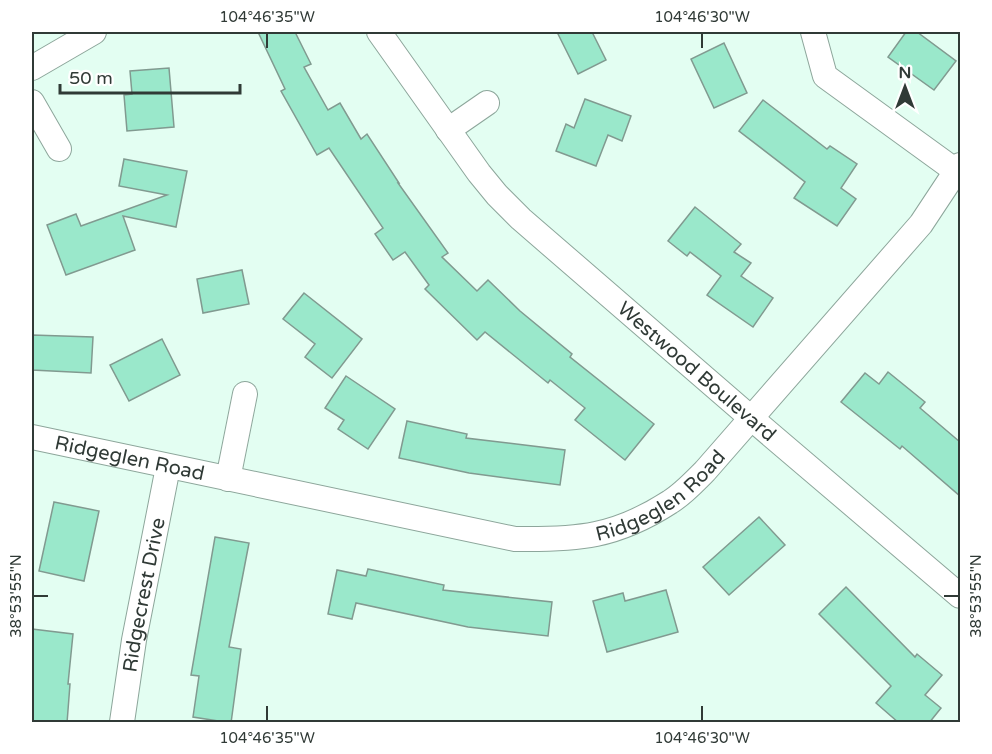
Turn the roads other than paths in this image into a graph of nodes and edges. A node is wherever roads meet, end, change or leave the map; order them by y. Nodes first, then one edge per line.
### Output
1 (93, 32) edge
2 (379, 32) edge
3 (813, 32) edge
4 (32, 68) edge
5 (32, 102) edge
6 (487, 103) dead end
7 (448, 130) junction
8 (59, 149) dead end
9 (959, 170) edge
10 (244, 394) dead end
11 (751, 418) junction
12 (32, 437) edge
13 (168, 467) junction
14 (228, 479) junction
15 (960, 596) edge
16 (122, 723) edge

1 - 4 street
2 - 7 street, Westwood Boulevard
3 - 9 street
5 - 8 street
6 - 7 street
7 - 11 street, Westwood Boulevard
9 - 11 street, Ridgeglen Road
10 - 14 street, Ridgeglen Road
11 - 14 street, Ridgeglen Road
11 - 15 street, Westwood Boulevard
12 - 13 street, Ridgeglen Road
13 - 14 street, Ridgeglen Road
13 - 16 street, Ridgecrest Drive

